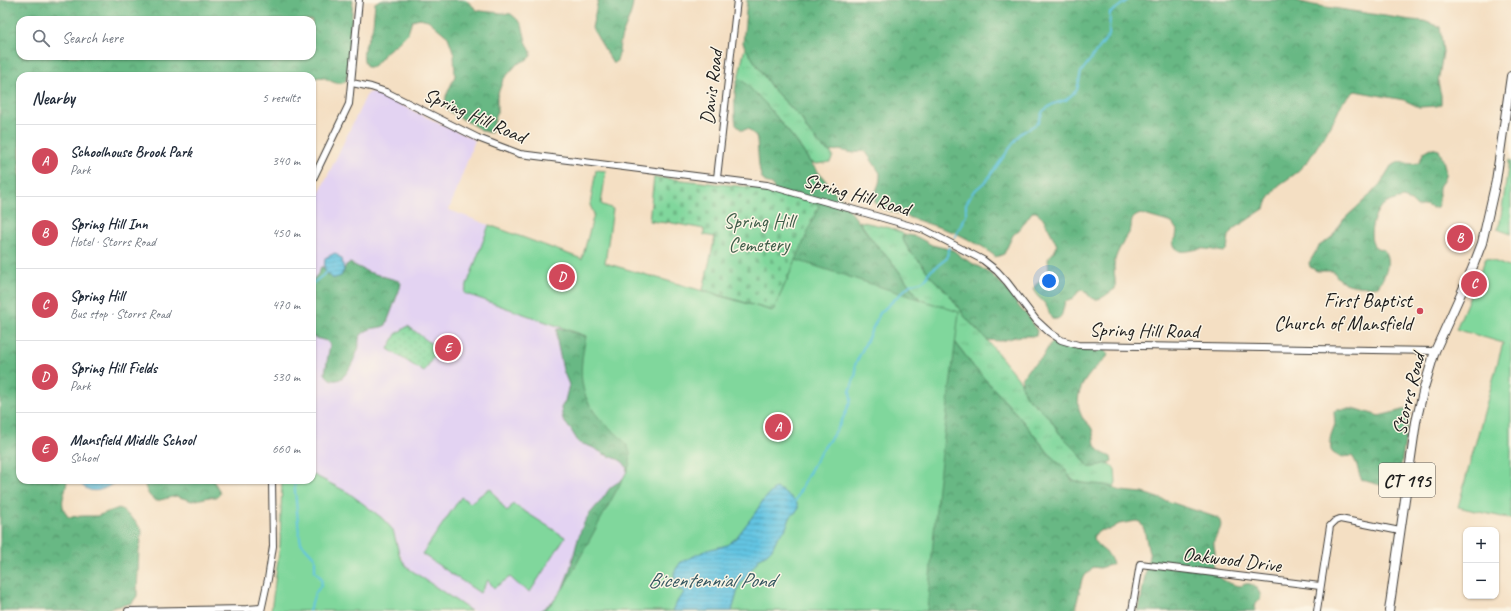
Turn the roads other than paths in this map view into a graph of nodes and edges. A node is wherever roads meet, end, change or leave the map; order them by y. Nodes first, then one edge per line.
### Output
1 (359, 0) edge
2 (737, 0) edge
3 (1511, 76) edge
4 (352, 83) junction
5 (316, 173) edge
6 (717, 178) junction
7 (1435, 351) junction
8 (272, 484) edge
9 (1400, 531) junction
10 (1320, 586) junction
11 (261, 609) edge
12 (128, 611) edge
13 (1132, 611) edge
14 (1317, 611) edge
15 (1389, 611) edge

1 - 4 street
2 - 6 street, Davis Road
3 - 7 main road, Storrs Road / CT 195
4 - 5 street
4 - 6 street, Spring Hill Road
6 - 7 street, Spring Hill Road
7 - 9 main road, Storrs Road / CT 195
8 - 11 street
9 - 10 street
9 - 15 main road, Storrs Road / CT 195
10 - 13 street, Oakwood Drive
10 - 14 street
11 - 12 street

